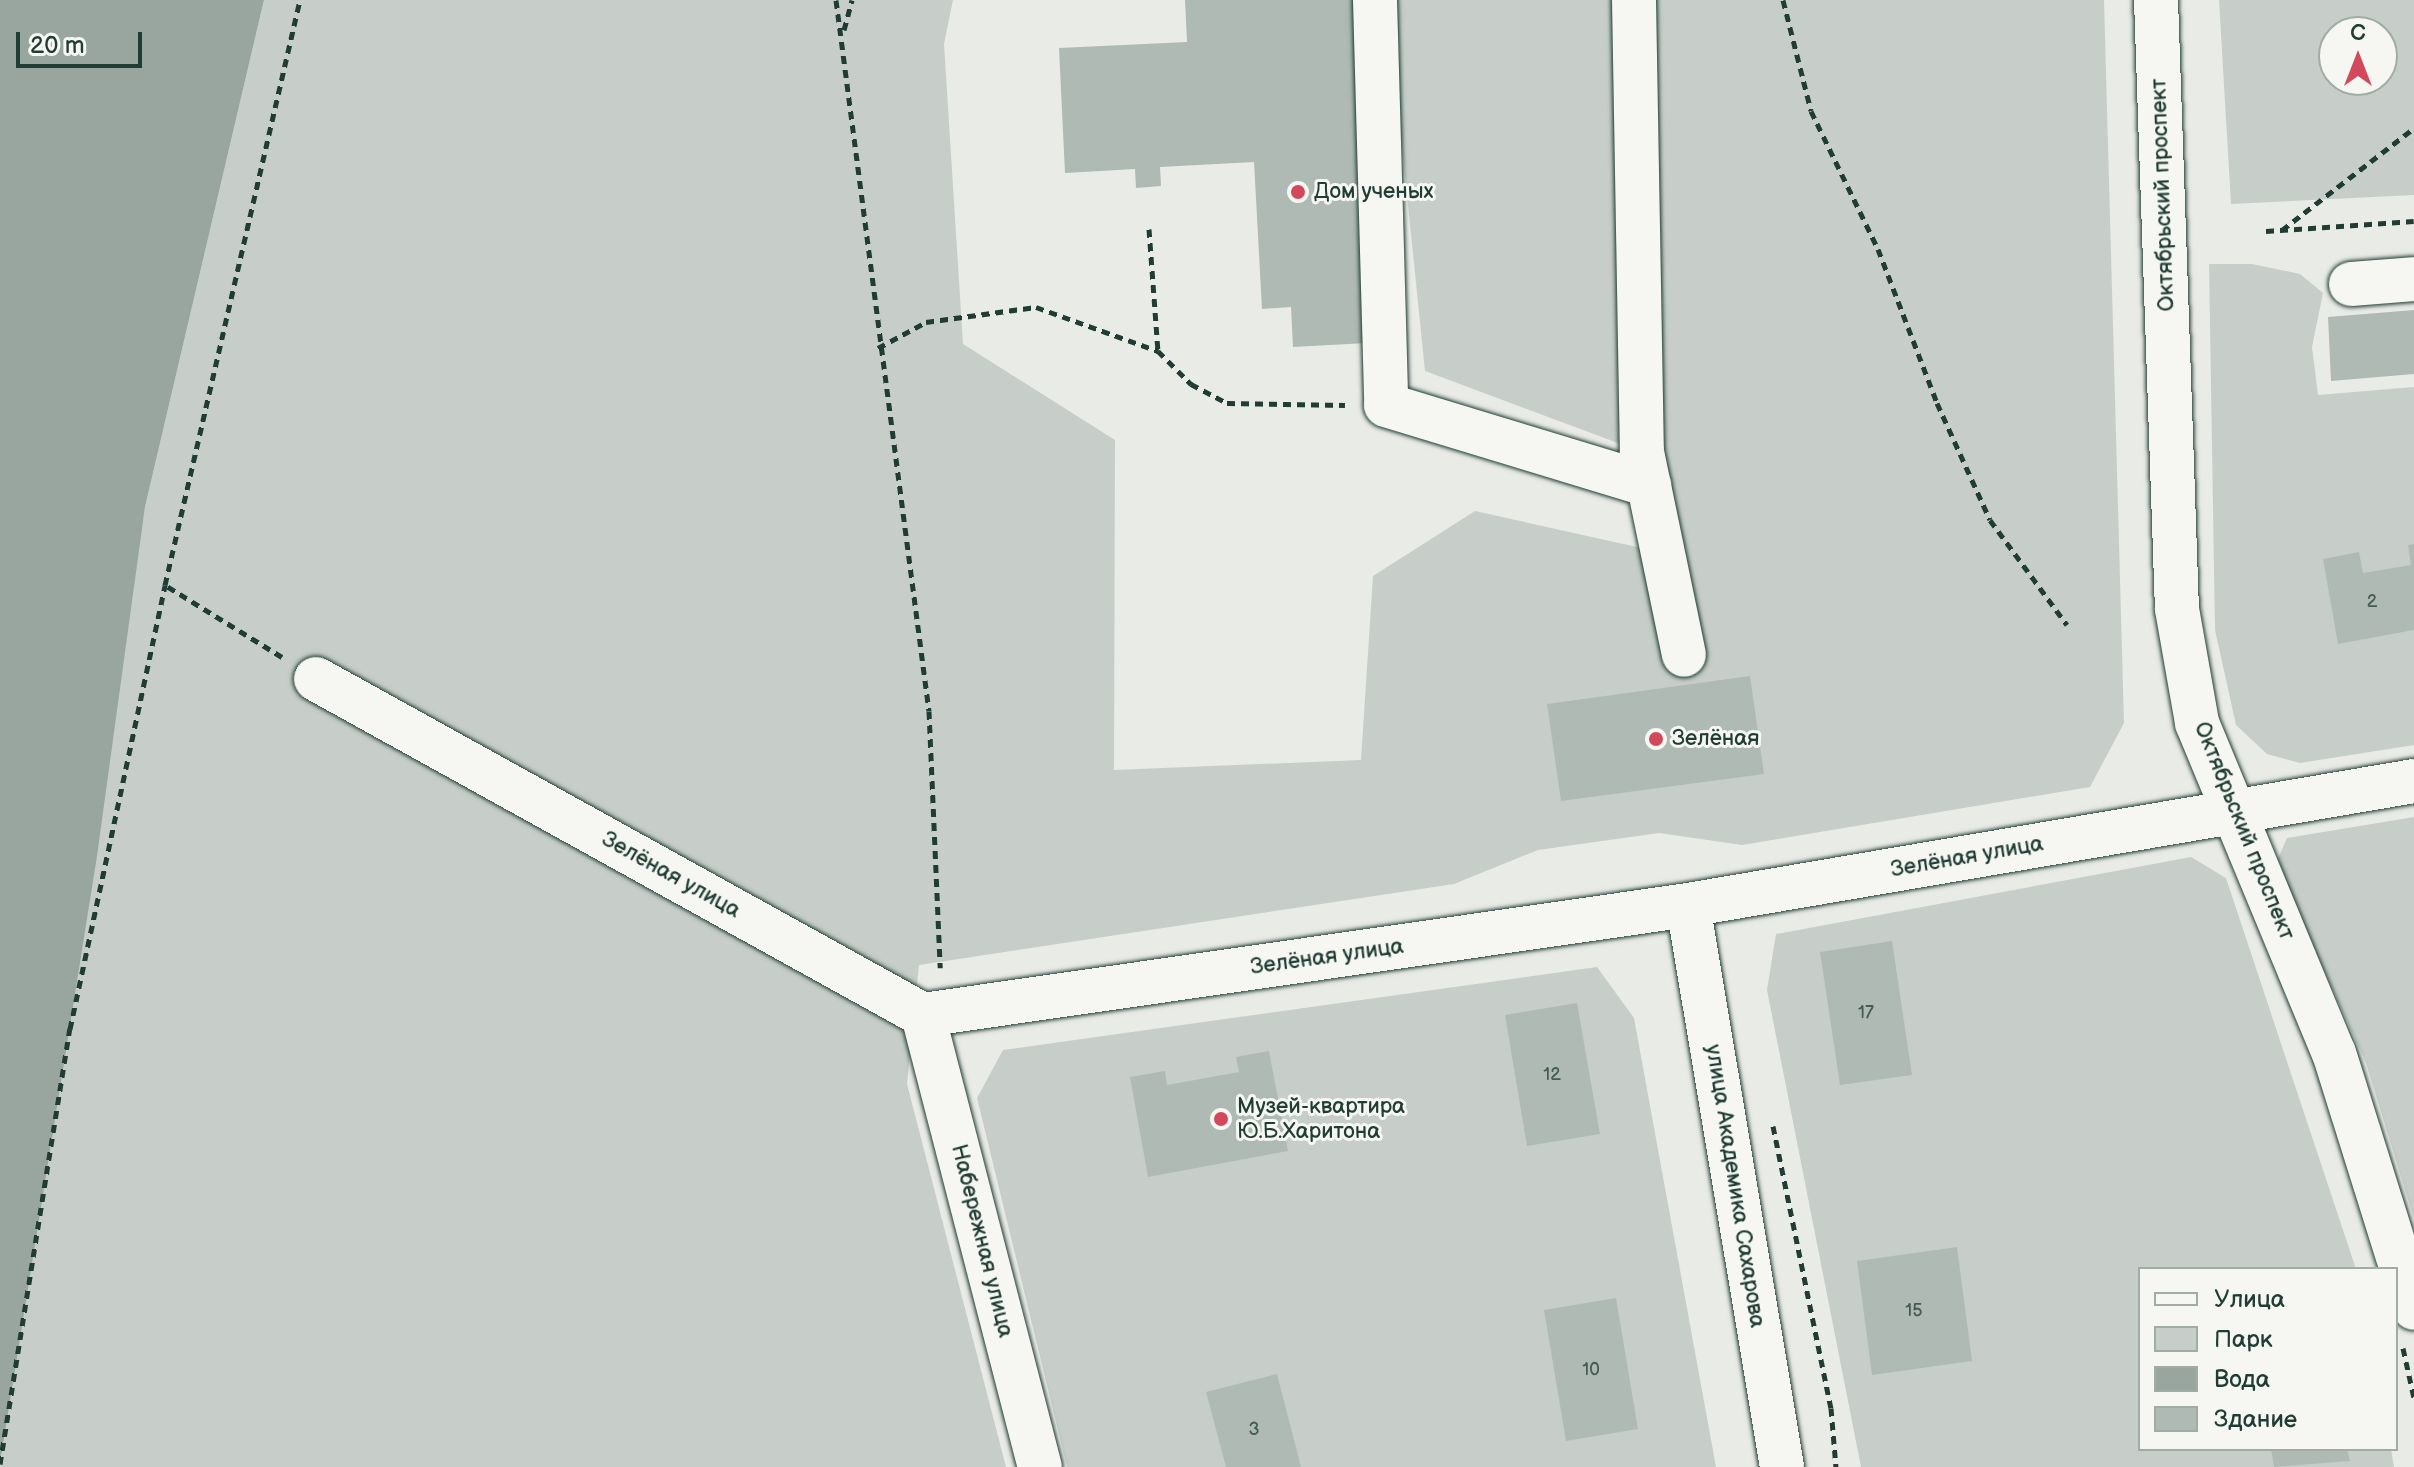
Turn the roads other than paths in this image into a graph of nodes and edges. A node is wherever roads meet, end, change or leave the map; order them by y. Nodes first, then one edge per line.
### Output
1 (1375, 0) edge
2 (1634, 0) edge
3 (2156, 0) edge
4 (2414, 279) edge
5 (2351, 284) dead end
6 (1649, 485) junction
7 (1684, 655) dead end
8 (316, 679) road end
9 (2414, 781) edge
10 (2237, 810) junction
11 (1688, 905) junction
12 (932, 1014) junction
13 (2392, 1267) edge
14 (2398, 1290) edge
15 (2406, 1320) edge
16 (1040, 1467) edge
17 (1782, 1467) edge

1 - 6 street
2 - 6 street
3 - 10 street, Октябрьский проспект
4 - 5 street
6 - 7 street
8 - 12 street, Зелёная улица
9 - 10 street, Зелёная улица
10 - 11 street, Зелёная улица
10 - 13 street, Октябрьский проспект
11 - 12 street, Зелёная улица
11 - 17 street, улица Академика Сахарова
12 - 16 street, Набережная улица
14 - 15 street, Октябрьский проспект

